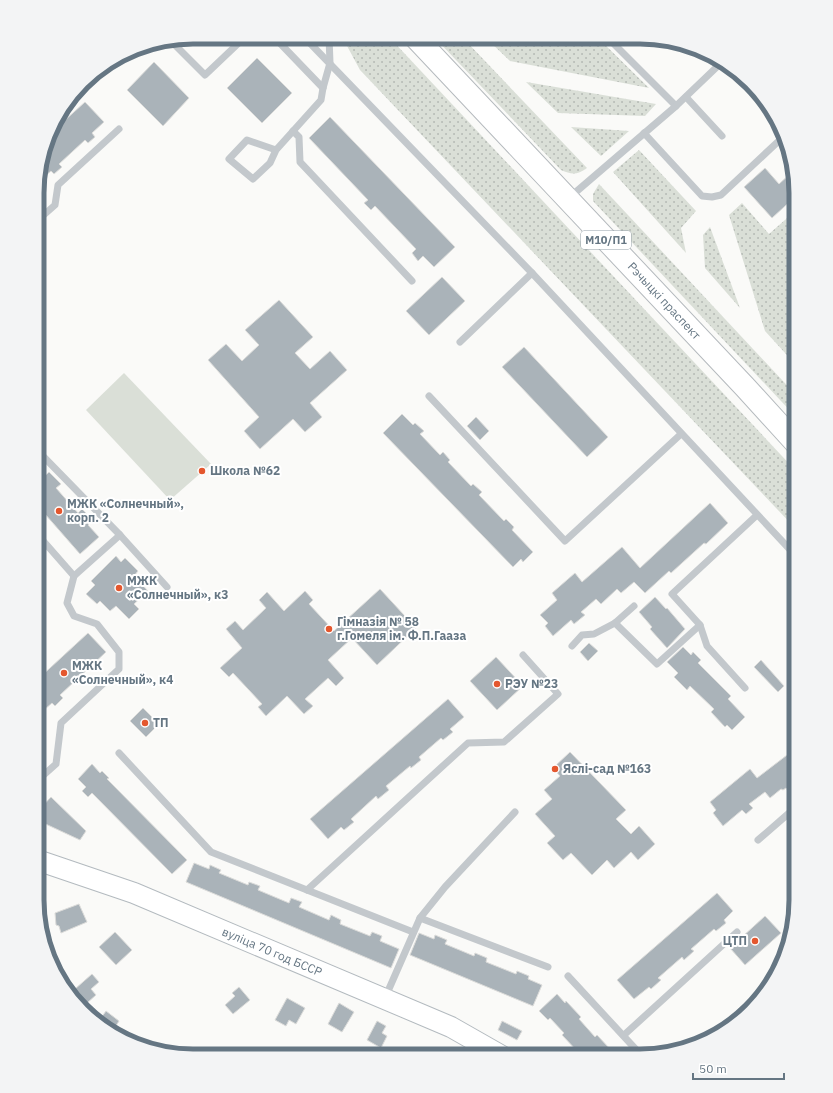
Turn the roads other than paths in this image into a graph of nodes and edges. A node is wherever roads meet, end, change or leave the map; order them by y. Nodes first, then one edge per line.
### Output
1 (237, 44) edge
2 (281, 44) edge
3 (311, 44) edge
4 (329, 44) edge
5 (422, 44) edge
6 (614, 44) edge
7 (175, 45) edge
8 (330, 63) junction
9 (718, 66) edge
10 (323, 88) junction
11 (686, 97) junction
12 (676, 106) junction
13 (119, 129) dead end
14 (293, 131) junction
15 (644, 133) junction
16 (722, 136) dead end
17 (779, 140) edge
18 (276, 150) junction
19 (567, 199) junction
20 (44, 215) edge
21 (532, 273) junction
22 (412, 281) dead end
23 (460, 342) dead end
24 (429, 396) dead end
25 (681, 434) junction
26 (789, 436) edge
27 (44, 457) edge
28 (757, 515) junction
29 (120, 535) junction
30 (44, 542) edge
31 (789, 549) edge
32 (74, 576) junction
33 (167, 587) dead end
34 (634, 606) dead end
35 (616, 623) junction
36 (700, 624) junction
37 (572, 646) dead end
38 (523, 655) dead end
39 (745, 688) dead end
40 (119, 753) dead end
41 (44, 775) edge
42 (515, 812) dead end
43 (789, 815) edge
44 (758, 840) dead end
45 (44, 862) edge
46 (306, 890) junction
47 (420, 918) junction
48 (413, 932) junction
49 (737, 932) dead end
50 (548, 967) dead end
51 (568, 976) dead end
52 (385, 998) junction
53 (624, 1036) junction
54 (490, 1049) edge
55 (636, 1049) edge

1 - 7 lane
2 - 10 lane
3 - 8 lane
4 - 8 lane
5 - 19 main road, Рэчыцкі праспект / М10/П1
6 - 12 lane
8 - 10 lane
8 - 21 lane
9 - 11 lane
10 - 14 lane
11 - 12 lane
11 - 16 lane
12 - 15 lane
13 - 20 lane
14 - 18 lane
14 - 22 lane
15 - 17 lane
15 - 19 lane
18 - 18 lane
19 - 26 main road, Рэчыцкі праспект / М10/П1
21 - 23 lane
21 - 25 lane
24 - 25 lane
25 - 28 lane
27 - 29 lane
28 - 31 lane
28 - 36 lane
29 - 32 lane
29 - 33 lane
30 - 32 lane
32 - 41 lane
34 - 35 lane
35 - 36 lane
35 - 37 lane
36 - 39 lane
38 - 46 lane
40 - 46 lane
42 - 47 lane
43 - 44 lane
45 - 52 street, вуліца 70 год БССР
46 - 48 lane
47 - 48 lane
47 - 50 lane
48 - 52 lane
49 - 53 lane
51 - 53 lane
52 - 54 street, вуліца 70 год БССР
53 - 55 lane

